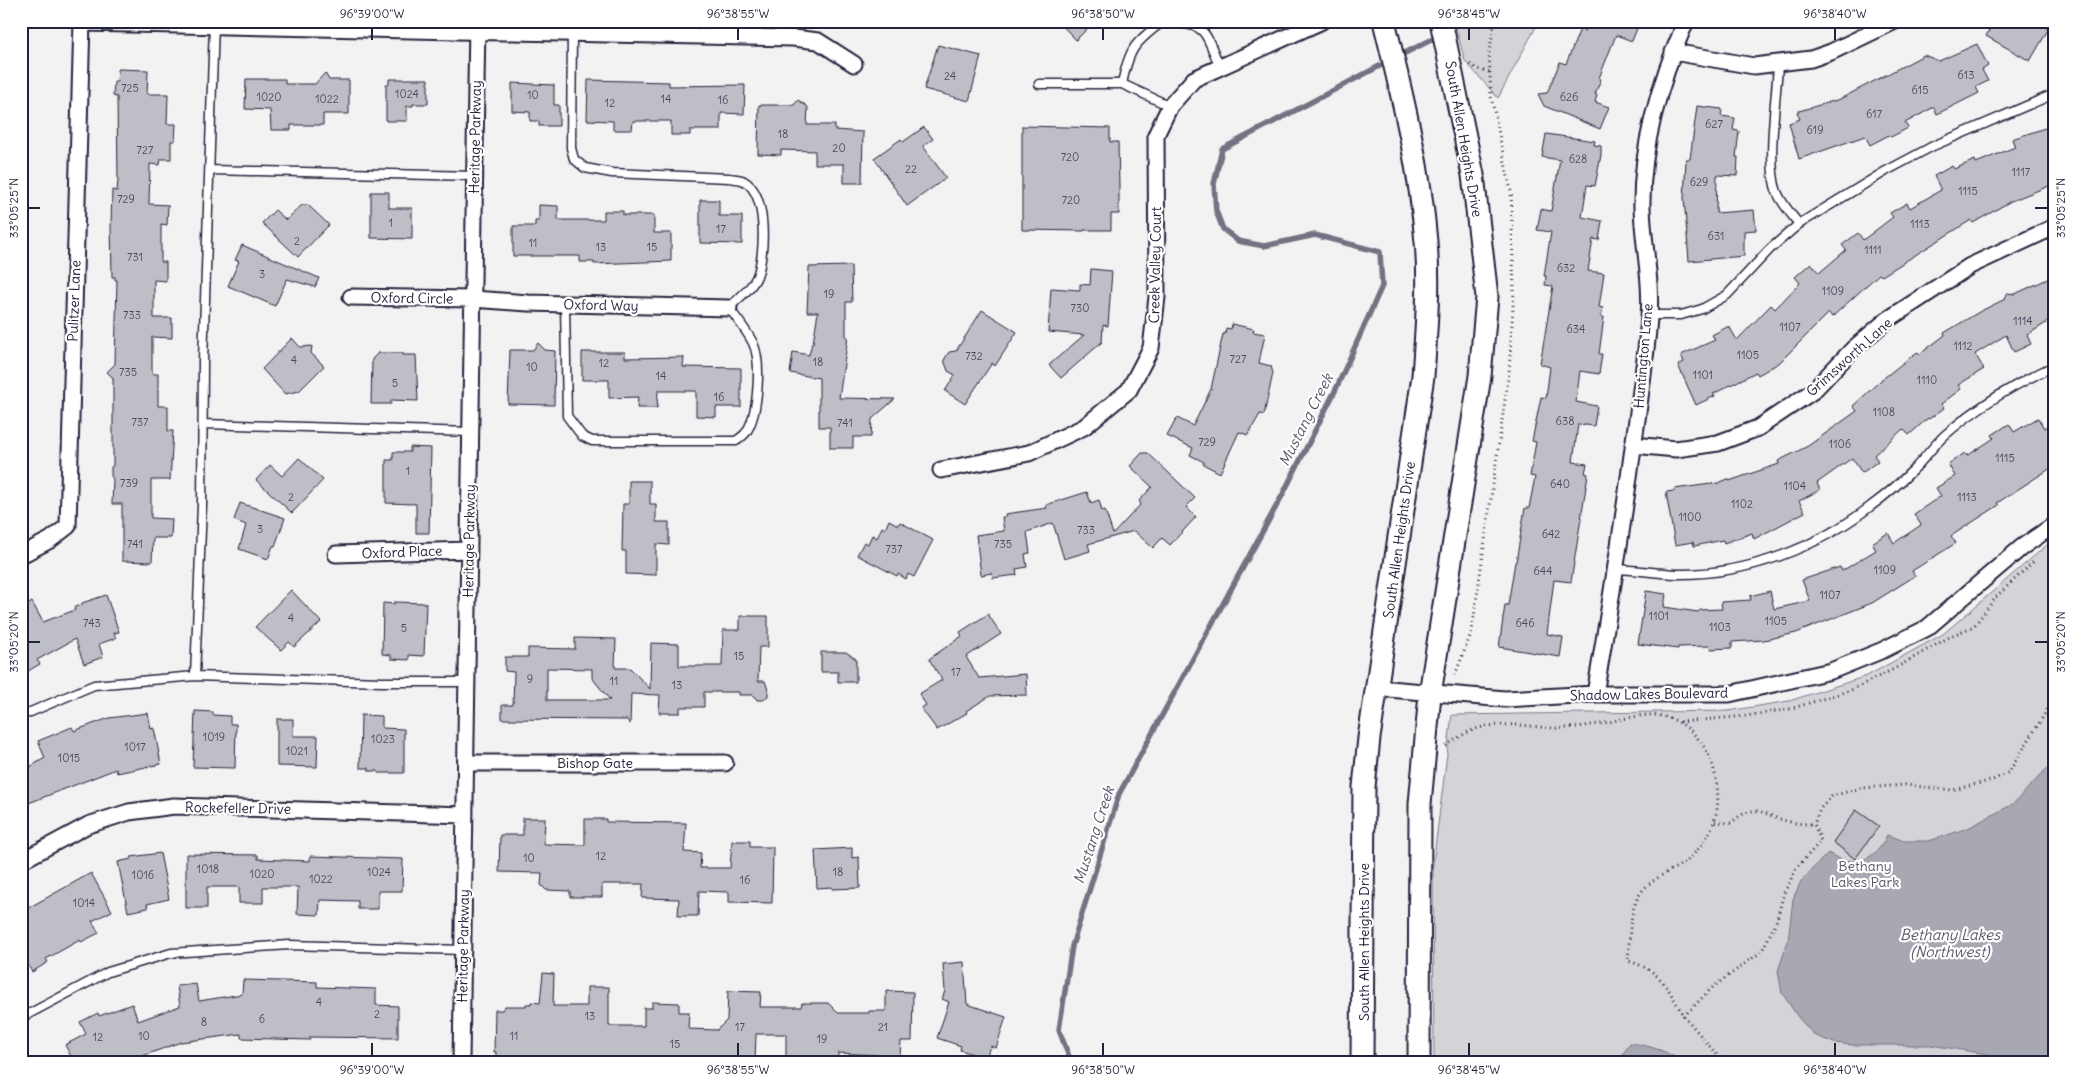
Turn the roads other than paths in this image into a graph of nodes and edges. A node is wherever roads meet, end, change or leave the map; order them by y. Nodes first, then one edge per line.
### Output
1 (1322, 21) edge
2 (1384, 21) edge
3 (1441, 21) edge
4 (1686, 21) edge
5 (1895, 21) edge
6 (82, 22) edge
7 (214, 23) edge
8 (477, 26) edge
9 (572, 33) junction
10 (1673, 52) junction
11 (1778, 63) junction
12 (854, 64) dead end
13 (1220, 67) junction
14 (1039, 84) dead end
15 (1122, 84) junction
16 (2054, 94) edge
17 (1170, 106) junction
18 (210, 170) junction
19 (475, 176) junction
20 (1799, 224) junction
21 (2054, 227) edge
22 (351, 297) dead end
23 (473, 299) junction
24 (565, 304) junction
25 (729, 308) junction
26 (1650, 315) junction
27 (2054, 366) edge
28 (202, 424) junction
29 (471, 432) junction
30 (1633, 445) junction
31 (941, 470) dead end
32 (2054, 526) edge
33 (469, 550) junction
34 (336, 554) dead end
35 (21, 555) edge
36 (1616, 569) junction
37 (195, 676) junction
38 (467, 682) junction
39 (1377, 688) junction
40 (1430, 694) junction
41 (1595, 694) junction
42 (21, 716) edge
43 (466, 763) junction
44 (725, 763) dead end
45 (465, 815) junction
46 (21, 861) edge
47 (463, 950) junction
48 (21, 1018) edge
49 (461, 1062) edge
50 (1362, 1062) edge
51 (1419, 1062) edge

1 - 13 street, Creek Valley Court
2 - 39 main road, South Allen Heights Drive
3 - 40 main road, South Allen Heights Drive
4 - 10 street, Huntington Lane
5 - 11 street
6 - 7 street
6 - 35 street, Pulitzer Lane
7 - 8 street
7 - 18 lane
8 - 9 street
8 - 19 street, Heritage Parkway
9 - 12 street
9 - 25 lane
10 - 11 street
10 - 26 street, Huntington Lane
11 - 20 lane
13 - 15 lane
13 - 17 street, Creek Valley Court
14 - 15 lane
15 - 17 lane
16 - 20 lane
17 - 31 street, Creek Valley Court
18 - 19 lane
18 - 28 lane
19 - 23 street, Heritage Parkway
20 - 26 lane
21 - 30 street, Grimsworth Lane
22 - 23 street, Oxford Circle
23 - 24 street, Oxford Way
23 - 29 street, Heritage Parkway
24 - 25 street, Oxford Way
24 - 25 lane
26 - 30 street, Huntington Lane
27 - 36 lane
28 - 29 lane
28 - 37 lane
29 - 33 street, Heritage Parkway
30 - 36 street, Huntington Lane
32 - 41 street, Shadow Lakes Boulevard
33 - 34 street, Oxford Place
33 - 38 street, Heritage Parkway
36 - 41 street, Huntington Lane
37 - 38 lane
37 - 42 lane
38 - 43 street, Heritage Parkway
39 - 40 street, Shadow Lakes Boulevard
39 - 50 main road, South Allen Heights Drive
40 - 41 street, Shadow Lakes Boulevard
40 - 51 main road, South Allen Heights Drive
43 - 44 street, Bishop Gate
43 - 45 street, Heritage Parkway
45 - 46 street, Rockefeller Drive
45 - 47 street, Heritage Parkway
47 - 48 lane
47 - 49 street, Heritage Parkway

